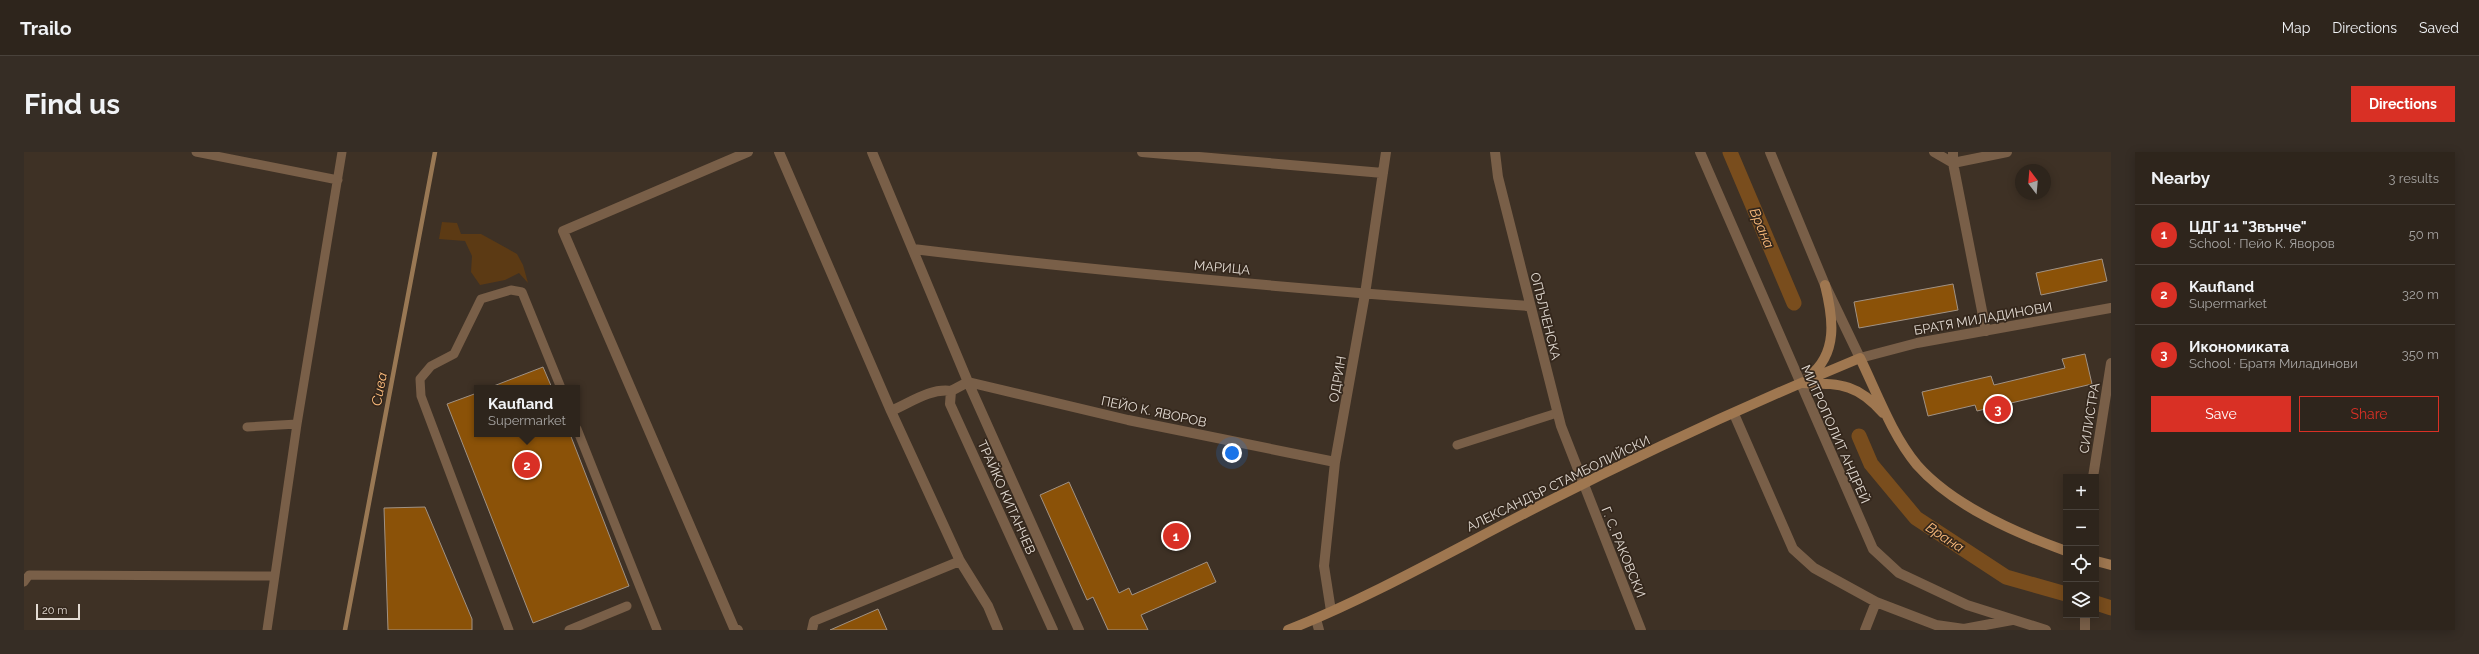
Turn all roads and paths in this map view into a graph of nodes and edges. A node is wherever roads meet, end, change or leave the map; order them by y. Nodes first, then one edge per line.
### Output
1 (196, 152) edge
2 (342, 152) edge
3 (748, 152) edge
4 (780, 152) edge
5 (872, 152) edge
6 (1142, 152) edge
7 (1386, 152) edge
8 (1495, 152) edge
9 (1700, 152) edge
10 (1770, 152) edge
11 (1934, 152) edge
12 (1953, 152) edge
13 (2007, 152) edge
14 (1954, 163) junction
15 (1383, 173) junction
16 (338, 180) junction
17 (913, 248) junction
18 (1825, 285) junction
19 (1365, 294) junction
20 (1529, 306) junction
21 (2111, 308) edge
22 (1986, 331) junction
23 (1860, 358) junction
24 (2111, 363) edge
25 (968, 382) junction
26 (1799, 383) junction
27 (2109, 384) edge
28 (560, 385) edge
29 (951, 391) junction
30 (891, 411) junction
31 (1557, 413) junction
32 (1734, 414) junction
33 (297, 424) junction
34 (1893, 425) junction
35 (247, 427) dead end
36 (580, 437) edge
37 (1457, 445) dead end
38 (1335, 462) junction
39 (2094, 474) edge
40 (1583, 484) junction
41 (2063, 550) edge
42 (960, 561) junction
43 (2099, 562) edge
44 (2111, 565) edge
45 (274, 576) junction
46 (24, 582) edge
47 (1876, 602) junction
48 (627, 606) dead end
49 (1331, 612) junction
50 (2085, 618) edge
51 (1316, 619) junction
52 (2014, 619) junction
53 (2085, 629) edge
54 (267, 630) edge
55 (509, 630) edge
56 (569, 630) edge
57 (657, 630) edge
58 (738, 630) edge
59 (812, 630) edge
60 (998, 630) edge
61 (1053, 630) edge
62 (1079, 630) edge
63 (1288, 630) edge
64 (1299, 630) edge
65 (1319, 630) edge
66 (1640, 630) edge
67 (1864, 630) edge
68 (2046, 630) edge

1 - 16 lane
2 - 16 lane
3 - 58 street
4 - 30 street
5 - 17 street, ТРАЙКО КИТАНЧЕВ
6 - 15 street
7 - 15 street, ОДРИН
8 - 20 street, ОПЪЛЧЕНСКА
9 - 26 street, МИТРОПОЛИТ АНДРЕЙ
10 - 18 street
11 - 14 street
12 - 14 street
13 - 14 street
14 - 22 street
15 - 19 street, ОДРИН
16 - 33 lane
17 - 19 street, МАРИЦА
17 - 25 street, ТРАЙКО КИТАНЧЕВ
18 - 23 street
18 - 26 main road
19 - 20 street, МАРИЦА
19 - 38 street, ОДРИН
20 - 31 street, ОПЪЛЧЕНСКА
21 - 22 street, БРАТЯ МИЛАДИНОВИ
22 - 23 street, БРАТЯ МИЛАДИНОВИ
23 - 26 main road
23 - 34 main road
24 - 27 street, СИЛИСТРА
25 - 29 street
25 - 38 street, ПЕЙО К. ЯВОРОВ
25 - 62 street, ТРАЙКО КИТАНЧЕВ
26 - 32 main road, АЛЕКСАНДЪР СТАМБОЛИЙСКИ
26 - 34 main road
26 - 52 street, МИТРОПОЛИТ АНДРЕЙ
27 - 39 street, СИЛИСТРА
28 - 55 lane
29 - 30 street
29 - 61 street, ТРАЙКО КИТАНЧЕВ
30 - 42 street
31 - 37 lane
31 - 40 street, ОПЪЛЧЕНСКА
32 - 40 main road, АЛЕКСАНДЪР СТАМБОЛИЙСКИ
32 - 47 street
33 - 35 lane
33 - 45 lane
34 - 41 main road
36 - 57 lane
38 - 49 street, ОДРИН
40 - 49 main road, АЛЕКСАНДЪР СТАМБОЛИЙСКИ
40 - 66 street, Г. С. РАКОВСКИ
42 - 59 street
42 - 60 street
43 - 44 main road
45 - 46 lane
45 - 54 lane
47 - 52 street
47 - 67 street
48 - 56 lane
49 - 51 main road, АЛЕКСАНДЪР СТАМБОЛИЙСКИ
50 - 53 street
51 - 63 main road
51 - 64 main road
51 - 65 street
52 - 68 street, МИТРОПОЛИТ АНДРЕЙ

